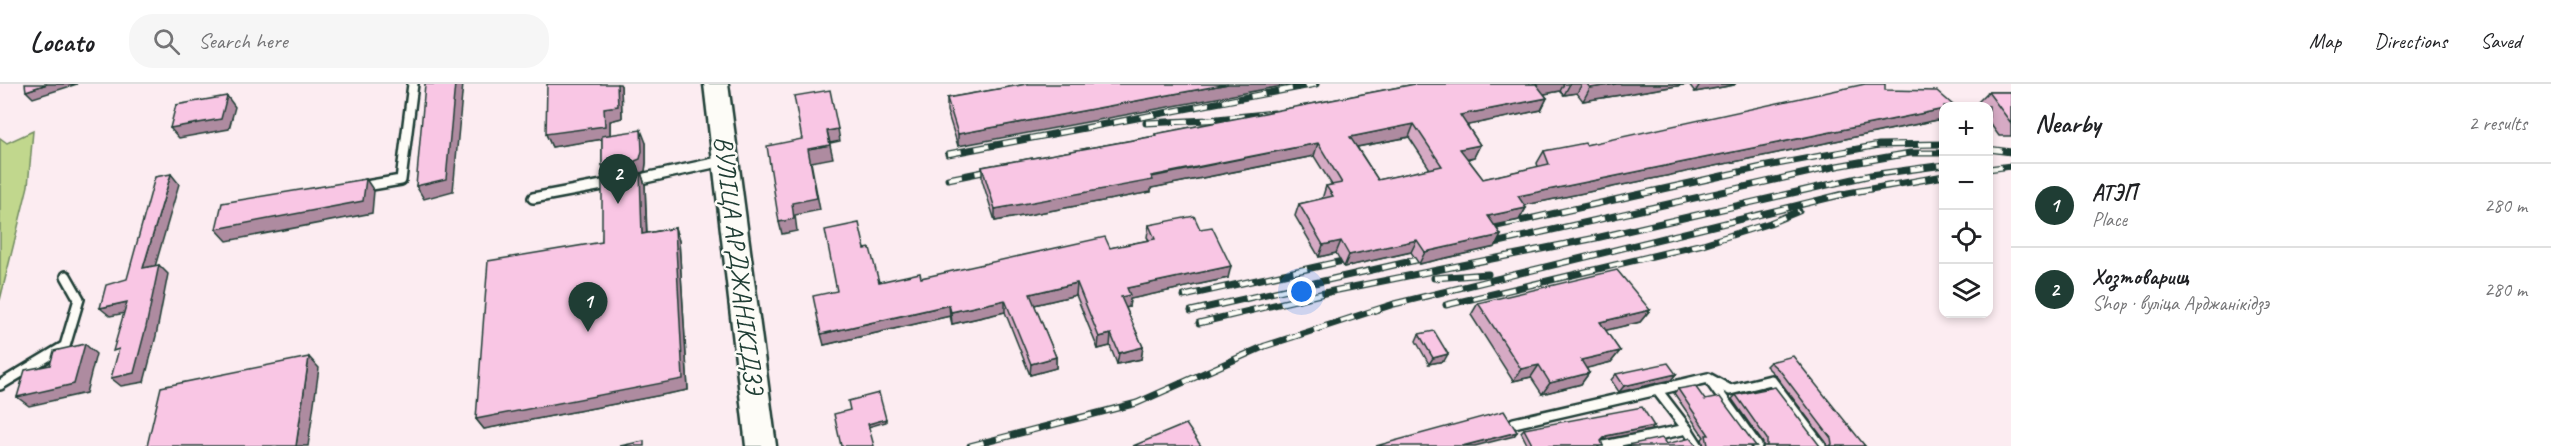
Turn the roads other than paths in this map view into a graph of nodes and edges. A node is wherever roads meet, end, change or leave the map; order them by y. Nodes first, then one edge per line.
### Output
1 (412, 84) edge
2 (716, 84) edge
3 (726, 160) junction
4 (645, 178) dead end
5 (608, 184) edge
6 (345, 190) edge
7 (533, 198) dead end
8 (66, 276) dead end
9 (1708, 378) junction
10 (0, 385) edge
11 (1657, 390) junction
12 (1514, 423) edge
13 (1687, 429) junction
14 (1635, 443) edge
15 (761, 446) edge
16 (1604, 446) edge
17 (1698, 446) edge
18 (1756, 446) edge
19 (1821, 446) edge

1 - 6 lane
2 - 3 main road, ВУЛІЦА АРДЖАНІКІДЗЭ
3 - 4 lane
3 - 15 main road, ВУЛІЦА АРДЖАНІКІДЗЭ
5 - 7 lane
8 - 10 lane
9 - 11 lane
9 - 18 lane
9 - 19 lane
11 - 12 lane
11 - 13 lane
13 - 14 lane
13 - 17 lane
14 - 16 lane

